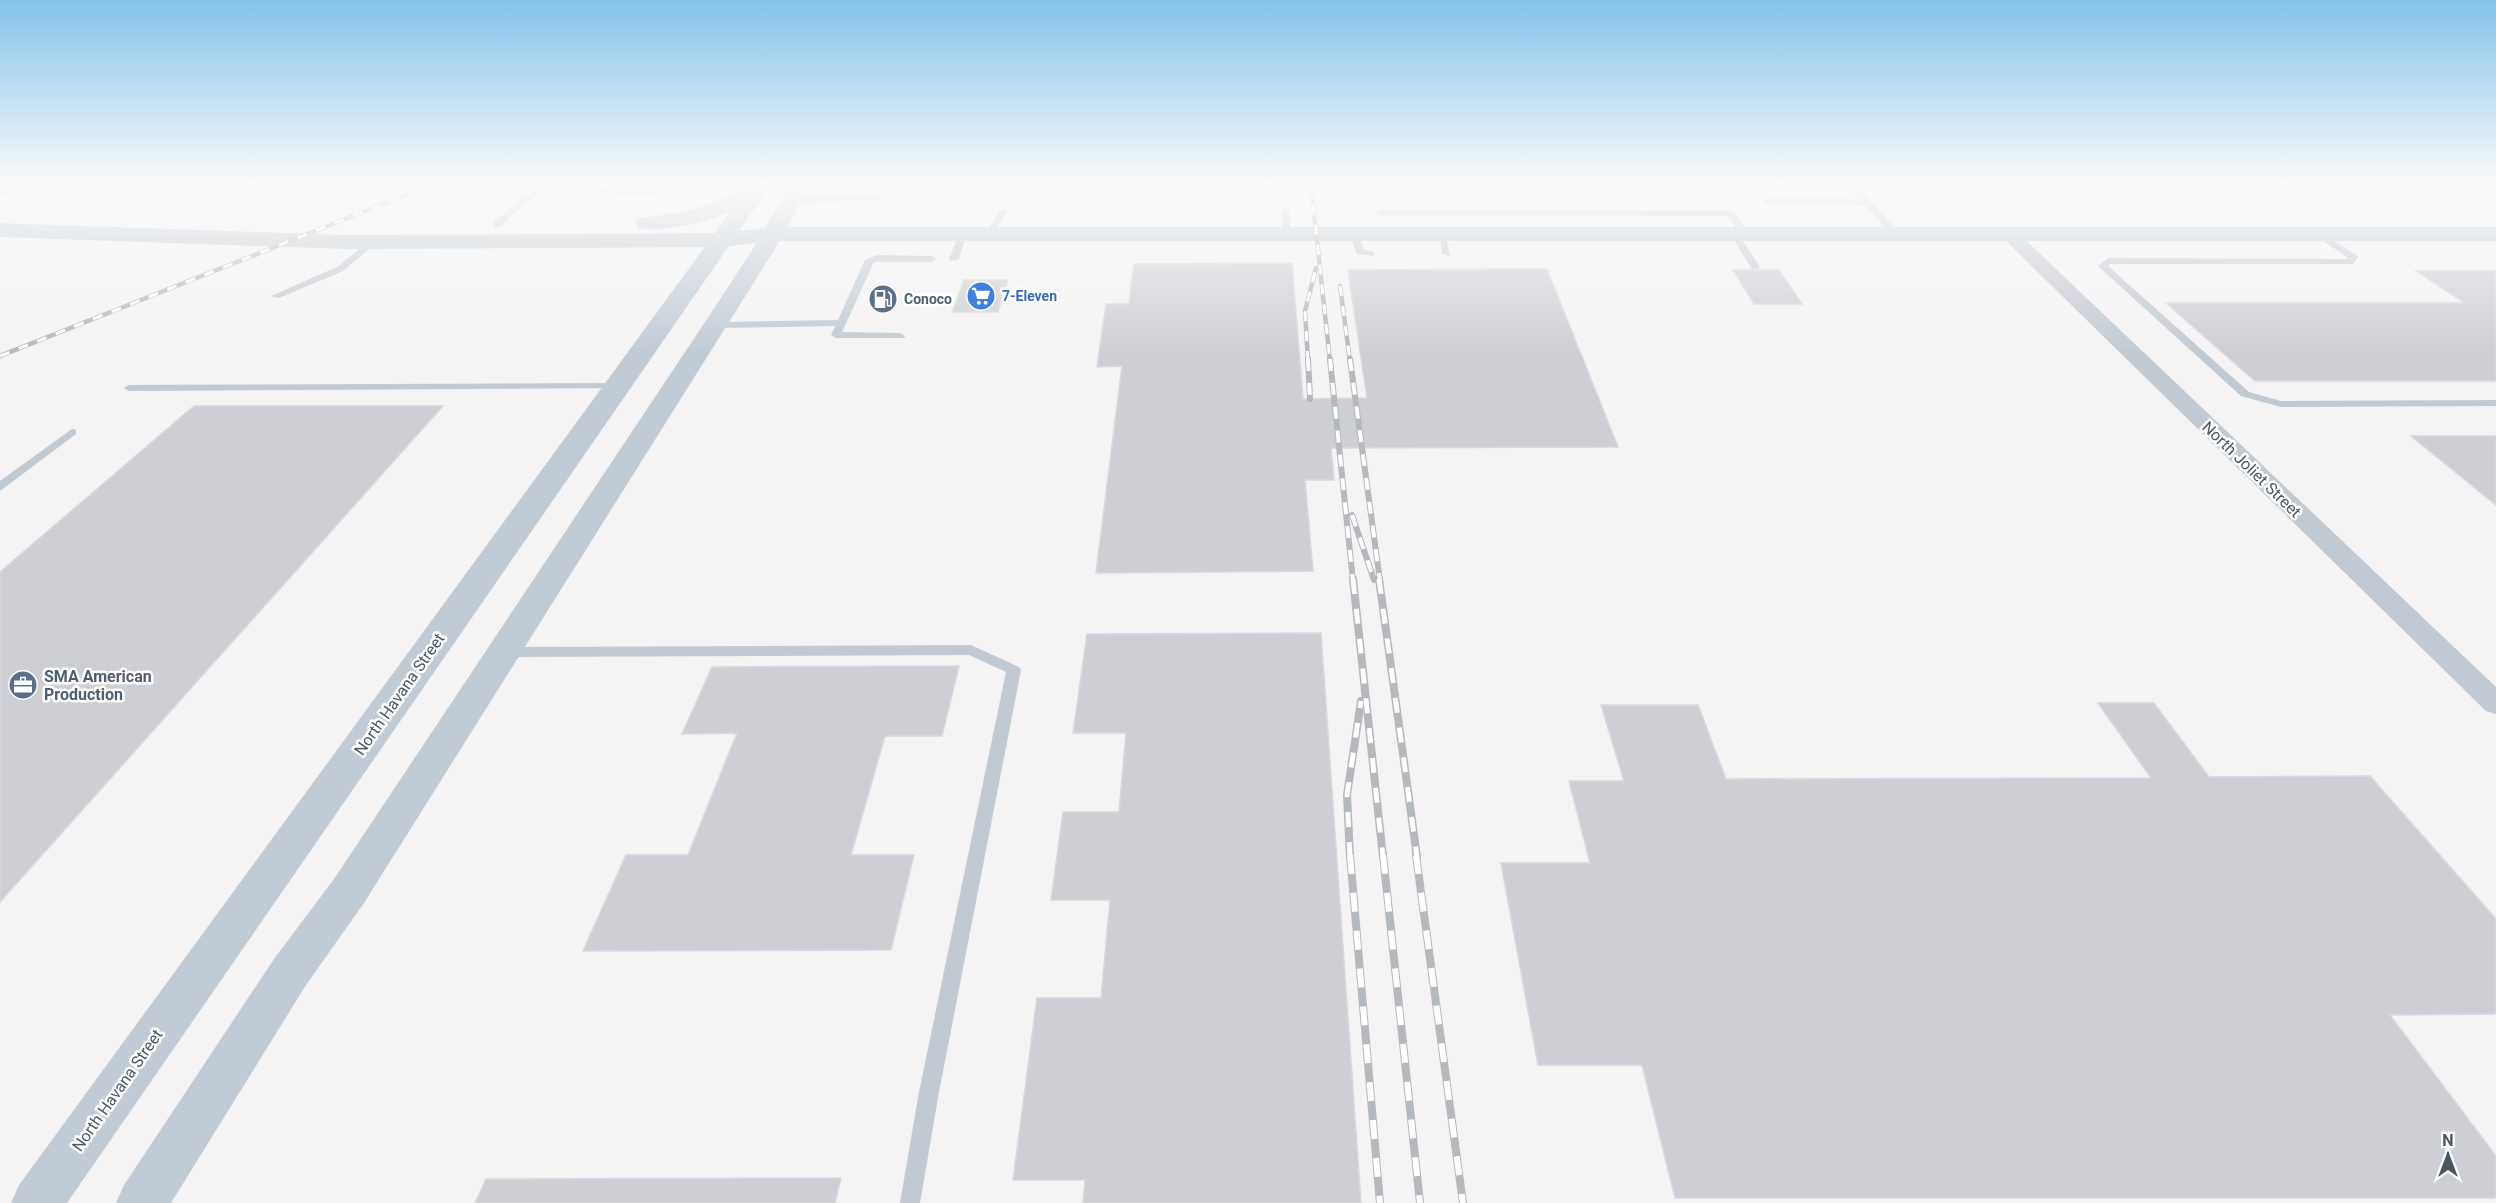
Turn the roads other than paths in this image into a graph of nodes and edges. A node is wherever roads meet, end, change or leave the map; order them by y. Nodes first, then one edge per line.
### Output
1 (313, 241) edge
2 (548, 241) edge
3 (577, 241) edge
4 (722, 241) edge
5 (768, 241) edge
6 (960, 241) edge
7 (1356, 241) edge
8 (1415, 241) edge
9 (1456, 241) edge
10 (1743, 241) edge
11 (2016, 241) edge
12 (2330, 241) edge
13 (373, 242) junction
14 (1371, 254) dead end
15 (931, 259) dead end
16 (954, 259) dead end
17 (1755, 267) dead end
18 (692, 282) junction
19 (276, 296) dead end
20 (842, 323) junction
21 (715, 325) junction
22 (900, 336) dead end
23 (618, 386) junction
24 (129, 388) dead end
25 (2496, 404) edge
26 (72, 432) dead end
27 (0, 487) edge
28 (502, 652) junction
29 (2496, 704) edge
30 (37, 1203) edge
31 (142, 1203) edge
32 (910, 1203) edge

1 - 13 street
2 - 13 street
3 - 18 street
4 - 18 main road, North Havana Street
5 - 21 main road
6 - 16 lane
7 - 14 lane
8 - 9 street
10 - 17 lane
11 - 29 street, North Joliet Street
12 - 25 lane
13 - 19 lane
15 - 20 lane
18 - 23 main road, North Havana Street
20 - 21 lane
20 - 22 lane
21 - 28 main road
23 - 24 lane
23 - 30 main road, North Havana Street
26 - 27 lane
28 - 31 main road
28 - 32 lane

